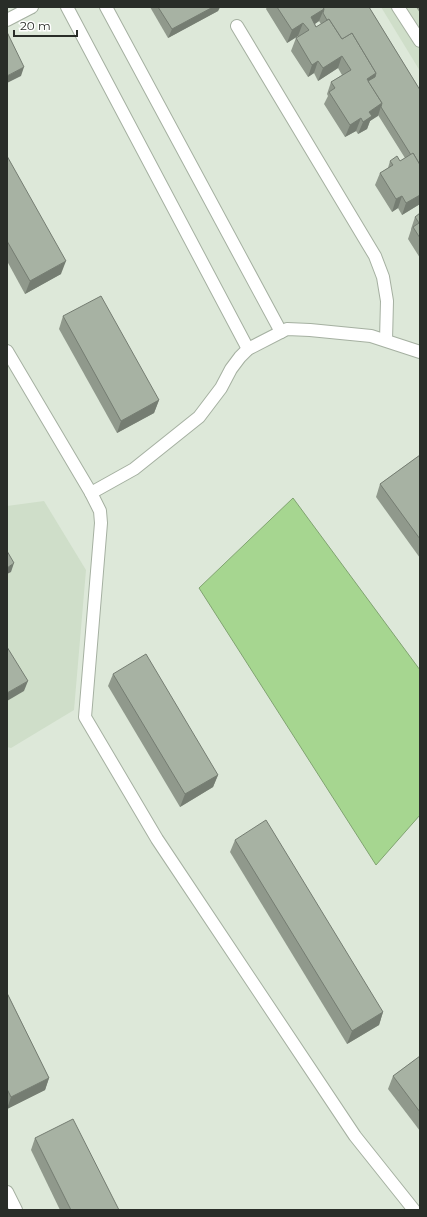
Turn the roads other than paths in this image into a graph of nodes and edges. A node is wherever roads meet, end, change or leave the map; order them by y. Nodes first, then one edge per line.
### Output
1 (32, 7) edge
2 (67, 7) edge
3 (106, 7) edge
4 (398, 7) edge
5 (7, 20) edge
6 (237, 26) dead end
7 (420, 42) edge
8 (282, 332) junction
9 (386, 340) junction
10 (248, 349) junction
11 (7, 352) edge
12 (420, 352) edge
13 (91, 493) junction
14 (7, 1192) edge
15 (16, 1210) edge
16 (414, 1210) edge

1 - 5 lane
2 - 10 lane
3 - 8 lane
4 - 7 lane
6 - 9 lane
8 - 9 lane
8 - 10 lane
9 - 12 lane
10 - 13 lane
11 - 13 lane
13 - 16 lane
14 - 15 lane

